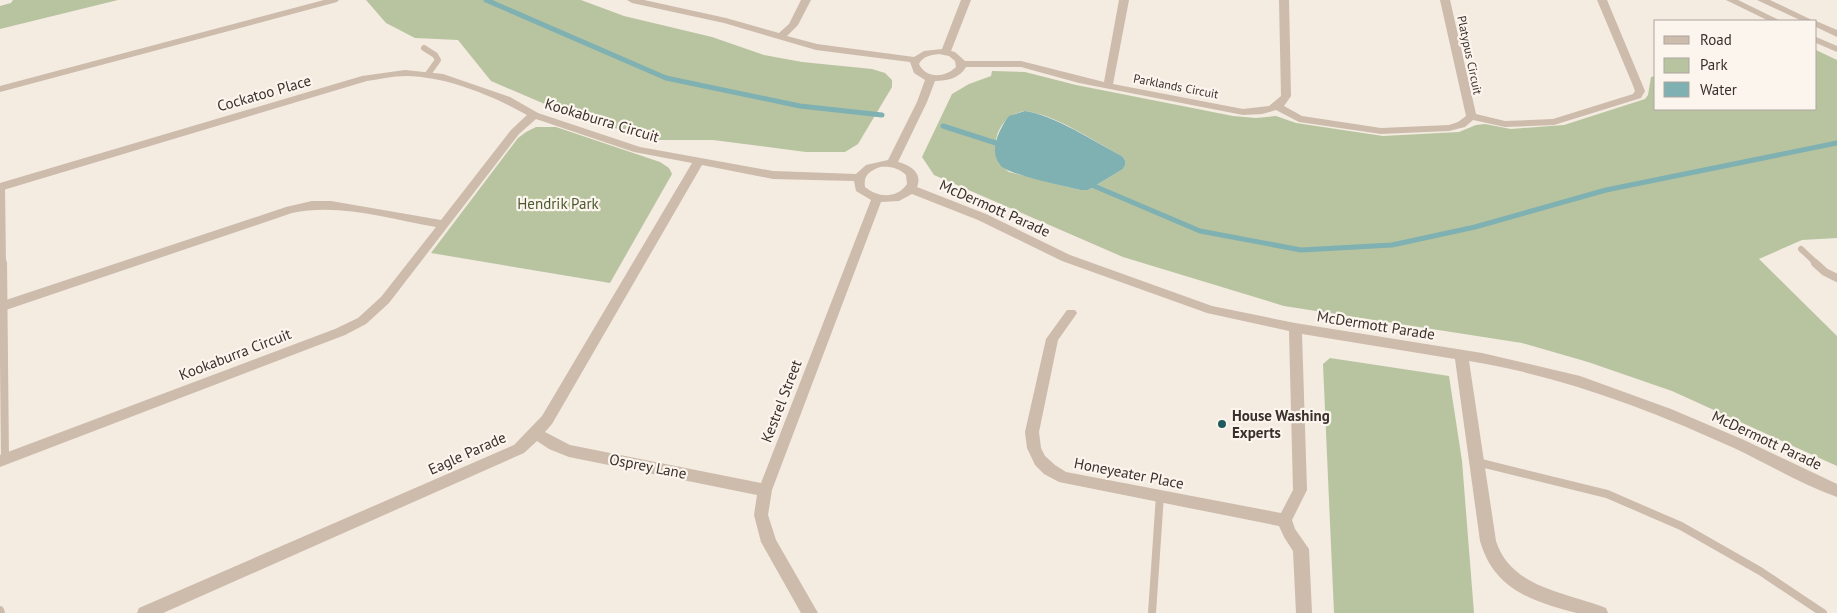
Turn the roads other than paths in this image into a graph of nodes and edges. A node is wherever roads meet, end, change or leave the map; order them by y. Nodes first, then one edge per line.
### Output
1 (334, 0) edge
2 (632, 0) edge
3 (806, 0) edge
4 (966, 0) edge
5 (1124, 0) edge
6 (1284, 0) edge
7 (1445, 0) edge
8 (1602, 0) edge
9 (1731, 0) edge
10 (1762, 0) edge
11 (319, 2) edge
12 (1774, 20) edge
13 (1807, 20) edge
14 (1817, 24) edge
15 (1837, 34) edge
16 (780, 38) junction
17 (1817, 40) edge
18 (424, 48) dead end
19 (1837, 50) edge
20 (946, 52) junction
21 (916, 60) junction
22 (961, 64) junction
23 (428, 74) junction
24 (931, 78) junction
25 (1108, 85) junction
26 (0, 88) edge
27 (1278, 107) junction
28 (534, 115) junction
29 (1471, 116) junction
30 (698, 162) junction
31 (892, 164) junction
32 (859, 178) junction
33 (1, 186) edge
34 (911, 189) junction
35 (877, 198) junction
36 (444, 224) junction
37 (1801, 249) dead end
38 (1837, 278) edge
39 (1, 306) edge
40 (1071, 313) dead end
41 (1296, 328) junction
42 (1460, 354) junction
43 (536, 433) junction
44 (2, 460) edge
45 (1477, 462) junction
46 (764, 490) junction
47 (1837, 491) edge
48 (1160, 496) junction
49 (1284, 520) junction
50 (145, 613) edge
51 (810, 613) edge
52 (1152, 613) edge
53 (1304, 613) edge
54 (1600, 613) edge
55 (1823, 613) edge

1 - 11 street
2 - 16 street
3 - 16 street
4 - 20 street
5 - 25 street
6 - 27 street
7 - 29 street, Platypus Circuit
8 - 29 street, Platypus Circuit
9 - 12 street
10 - 13 street
11 - 26 street
14 - 15 street
16 - 21 street
17 - 19 street
18 - 23 lane
20 - 21 street
20 - 22 street
21 - 24 street
22 - 24 street
22 - 25 street, Parklands Circuit
23 - 28 street, Cockatoo Place
23 - 33 street, Cockatoo Place
24 - 31 street
25 - 27 street, Parklands Circuit
27 - 29 street, Platypus Circuit
28 - 30 street, Kookaburra Circuit
28 - 36 street, Kookaburra Circuit
30 - 32 street, Kookaburra Circuit
30 - 43 street, Eagle Parade
31 - 32 street
31 - 34 street
32 - 35 street
33 - 39 lane
34 - 35 street
34 - 41 street, McDermott Parade
35 - 46 street, Kestrel Street
36 - 39 street
36 - 44 street, Kookaburra Circuit
37 - 38 lane
39 - 44 lane
40 - 48 street, Honeyeater Place
41 - 42 street, McDermott Parade
41 - 49 street
42 - 45 street
42 - 47 street, McDermott Parade
43 - 46 street, Osprey Lane
43 - 50 street, Eagle Parade
45 - 54 street
45 - 55 lane
46 - 51 street, Kestrel Street
48 - 49 street, Honeyeater Place
48 - 52 lane
49 - 53 street

